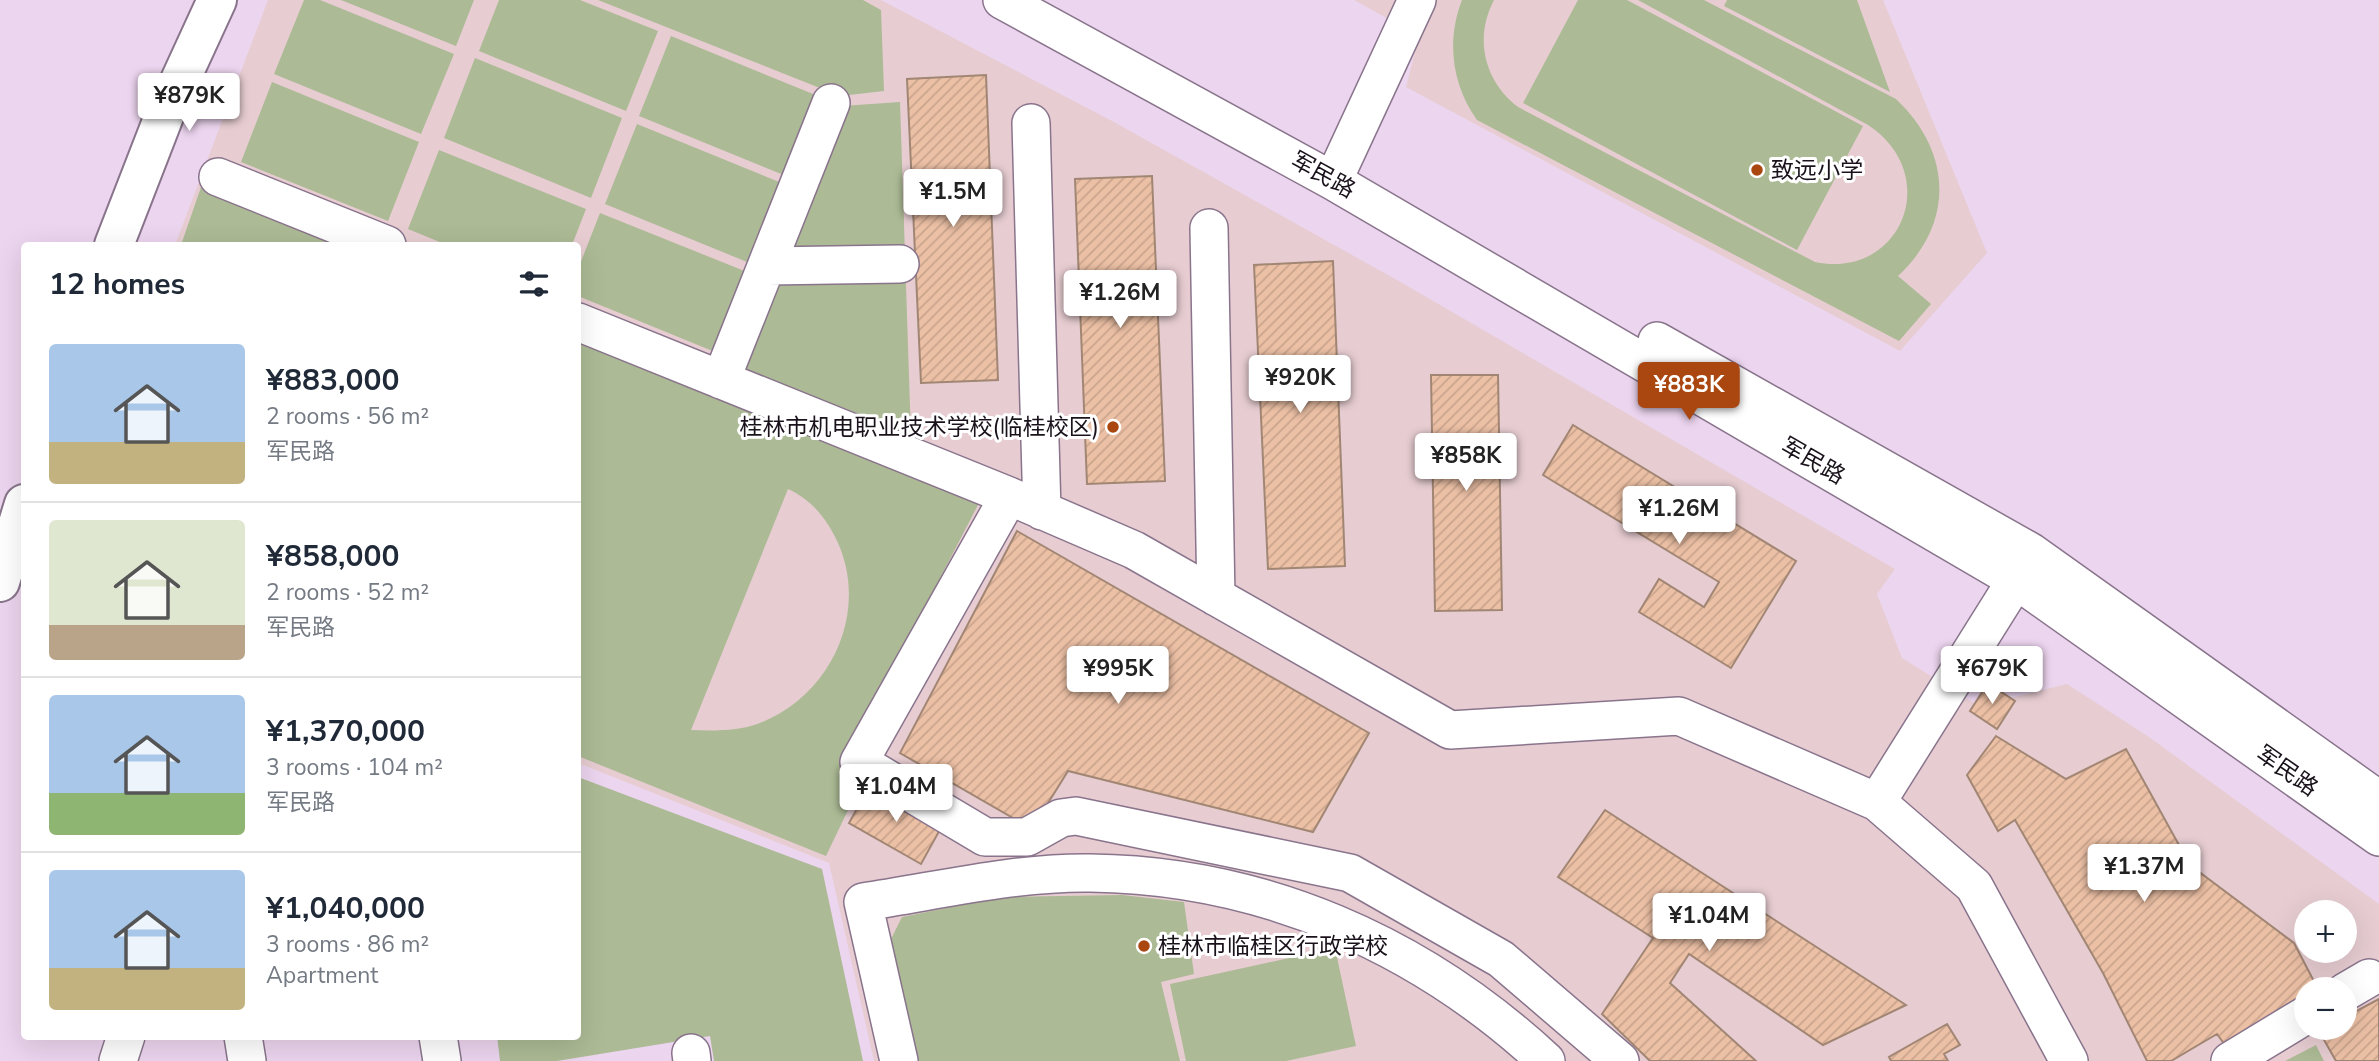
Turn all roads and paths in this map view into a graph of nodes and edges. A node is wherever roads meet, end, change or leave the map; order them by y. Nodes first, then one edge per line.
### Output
1 (217, 0) edge
2 (1002, 0) edge
3 (1055, 0) edge
4 (1417, 0) edge
5 (831, 103) dead end
6 (1031, 123) dead end
7 (1338, 172) junction
8 (218, 177) dead end
9 (1209, 228) dead end
10 (115, 242) edge
11 (380, 242) edge
12 (900, 264) dead end
13 (767, 266) junction
14 (581, 323) edge
15 (721, 380) junction
16 (1009, 496) junction
17 (1042, 511) junction
18 (21, 519) edge
19 (10, 572) edge
20 (2016, 580) junction
21 (1216, 597) junction
22 (2379, 800) edge
23 (1877, 802) junction
24 (2379, 837) edge
25 (2294, 1023) edge
26 (125, 1040) edge
27 (244, 1040) edge
28 (439, 1040) edge
29 (118, 1061) edge
30 (247, 1061) edge
31 (442, 1061) edge
32 (899, 1061) edge
33 (1546, 1061) edge
34 (1620, 1061) edge
35 (2068, 1061) edge
36 (2230, 1061) edge

1 - 10 main road
2 - 7 street, 军民路
3 - 7 street, 军民路
4 - 7 street
5 - 13 street
6 - 17 street
7 - 20 street, 军民路
7 - 22 street, 军民路
8 - 11 street
9 - 21 street
12 - 13 street
13 - 15 street
14 - 15 street
15 - 16 street
16 - 17 street
16 - 34 street
17 - 21 street
18 - 19 main road
20 - 23 street
20 - 24 street, 军民路
21 - 23 street
23 - 35 street
25 - 36 street
26 - 29 street
27 - 30 street
28 - 31 street
32 - 33 street

